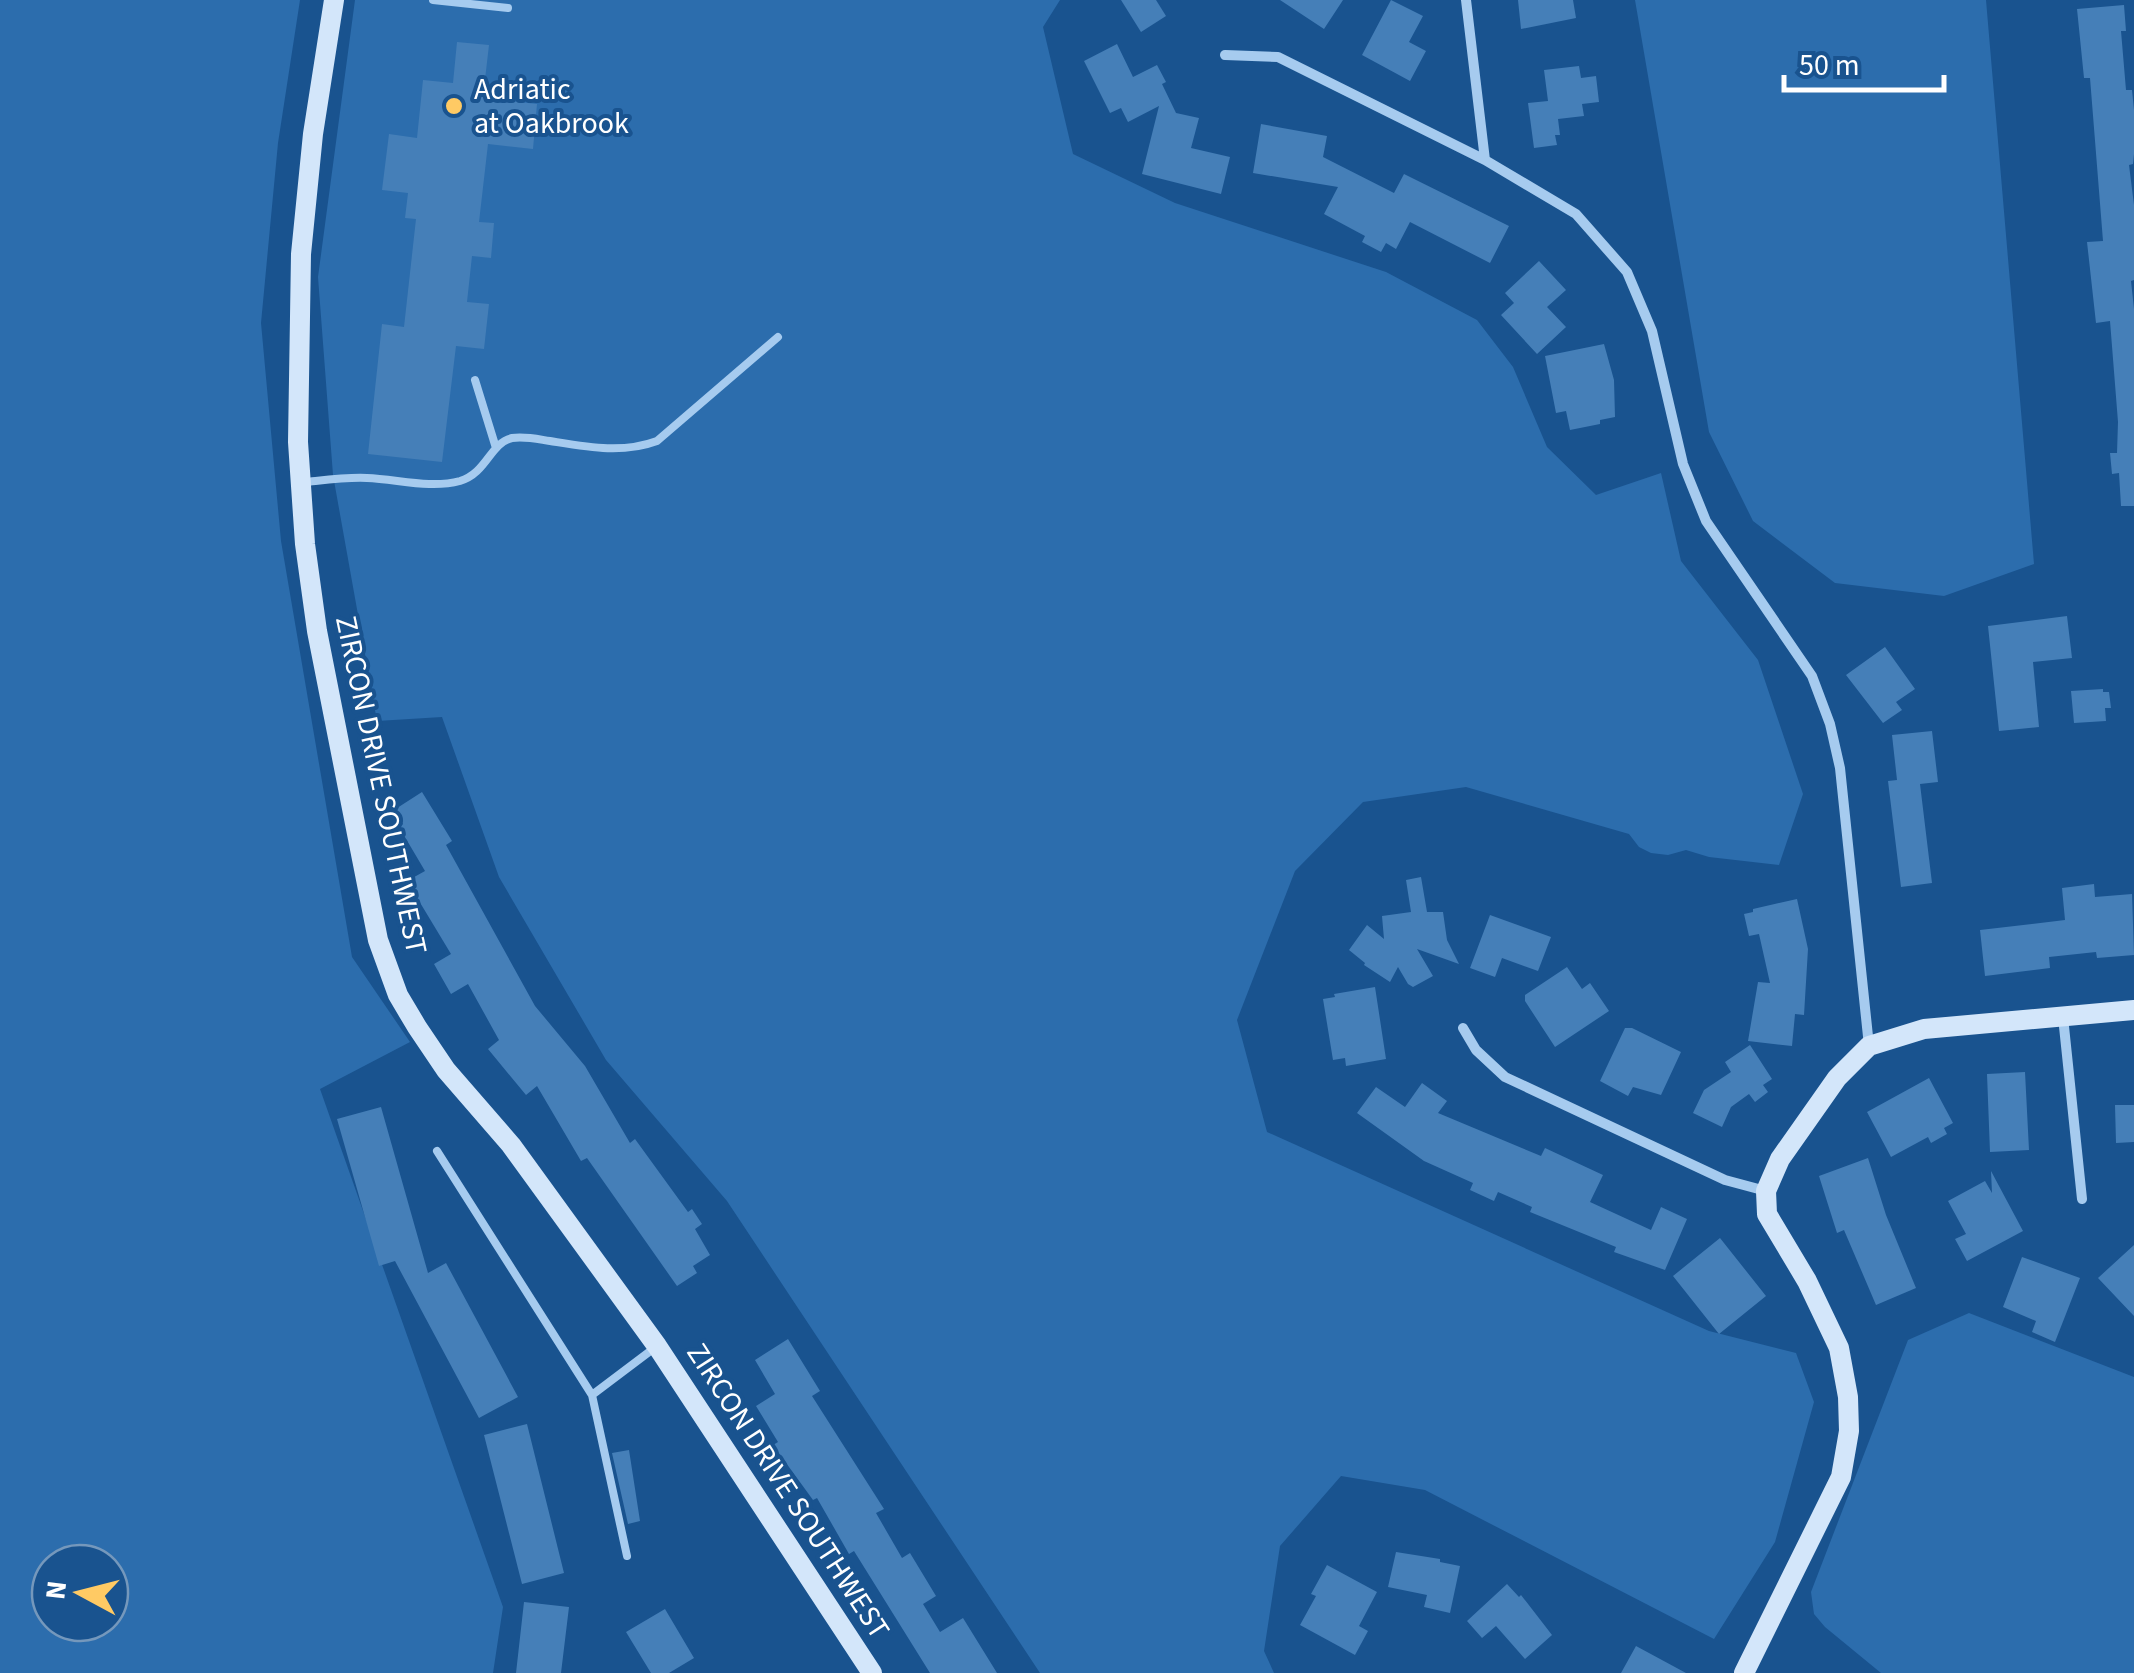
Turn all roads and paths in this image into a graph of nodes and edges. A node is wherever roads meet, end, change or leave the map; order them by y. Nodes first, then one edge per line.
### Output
1 (334, 0) edge
2 (434, 0) edge
3 (1466, 0) edge
4 (508, 8) dead end
5 (1226, 55) dead end
6 (1485, 160) junction
7 (778, 337) dead end
8 (475, 380) dead end
9 (496, 448) junction
10 (300, 482) junction
11 (2134, 1010) edge
12 (2063, 1016) junction
13 (1464, 1028) dead end
14 (1870, 1046) junction
15 (438, 1151) dead end
16 (1766, 1191) junction
17 (2082, 1199) dead end
18 (656, 1346) junction
19 (592, 1395) junction
20 (626, 1556) dead end
21 (872, 1673) edge
22 (1744, 1673) edge

1 - 10 street, ZIRCON DRIVE SOUTHWEST
2 - 4 lane
3 - 6 street
5 - 6 street
6 - 14 street
7 - 9 lane
8 - 9 lane
9 - 10 lane
10 - 18 street, ZIRCON DRIVE SOUTHWEST
11 - 12 street
12 - 14 street
12 - 17 street
13 - 16 street
14 - 16 street
15 - 19 lane
16 - 22 street
18 - 19 lane
18 - 21 street, ZIRCON DRIVE SOUTHWEST
19 - 20 lane

